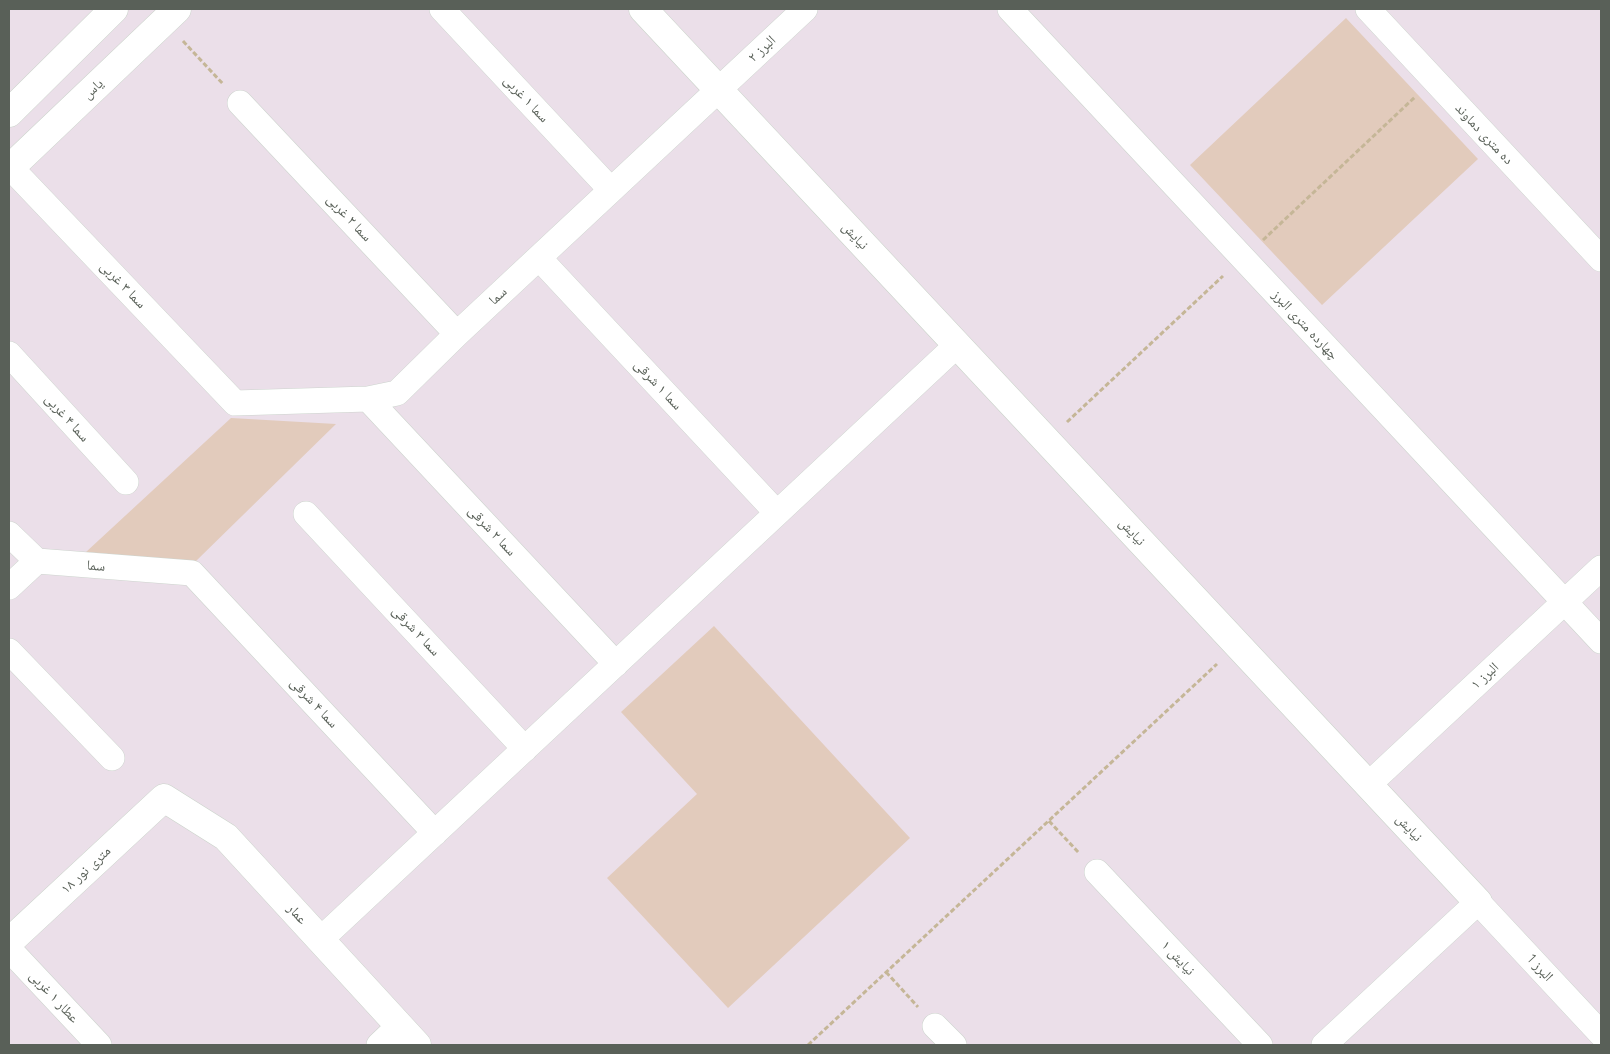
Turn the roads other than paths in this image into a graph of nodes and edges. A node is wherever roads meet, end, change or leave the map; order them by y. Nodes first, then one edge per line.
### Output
1 (114, 9) edge
2 (442, 9) edge
3 (643, 9) edge
4 (805, 9) edge
5 (1010, 9) edge
6 (1368, 9) edge
7 (171, 15) edge
8 (718, 90) junction
9 (240, 103) road end
10 (9, 114) edge
11 (9, 168) edge
12 (611, 190) junction
13 (539, 258) junction
14 (1601, 259) edge
15 (457, 334) junction
16 (957, 345) junction
17 (9, 354) edge
18 (368, 399) junction
19 (235, 403) joint
20 (126, 482) dead end
21 (777, 513) junction
22 (306, 514) dead end
23 (9, 534) edge
24 (36, 561) junction
25 (1601, 568) edge
26 (192, 573) joint
27 (9, 587) edge
28 (1565, 602) junction
29 (1601, 641) edge
30 (9, 651) edge
31 (616, 664) junction
32 (525, 748) junction
33 (112, 758) dead end
34 (1368, 785) junction
35 (164, 798) joint
36 (435, 833) junction
37 (1097, 872) road end
38 (1478, 902) junction
39 (320, 940) junction
40 (9, 942) edge
41 (9, 949) edge
42 (936, 1026) road end
43 (1601, 1034) edge
44 (408, 1036) edge
45 (99, 1045) edge
46 (379, 1045) edge
47 (954, 1045) edge
48 (1260, 1045) edge
49 (1324, 1045) edge

1 - 10 street
2 - 12 street, سما ۱ غربی
3 - 8 street, نیایش
4 - 8 street, البرز ۲
5 - 28 street, چهارده متری البرز
6 - 14 street, ده متری دماوند
7 - 11 street, یاس
8 - 12 street, سما
8 - 16 street, نیایش
9 - 15 street, سما ۲ غربی
11 - 19 street, سما ۳ غربی
12 - 13 street, سما
13 - 15 street, سما
13 - 21 street, سما ۱ شرقی
15 - 18 street, سما
16 - 21 street
16 - 34 street, نیایش
17 - 20 street, سما ۴ غربی
18 - 19 street, سما
18 - 31 street, سما ۲ شرقی
21 - 31 street
22 - 32 street, سما ۳ شرقی
23 - 24 street
24 - 26 street, سما
24 - 27 street
25 - 28 street, البرز ۱
26 - 36 street, سما ۴ شرقی
28 - 29 street, چهارده متری البرز
28 - 34 street, البرز ۱
30 - 33 street
31 - 32 street
32 - 36 street
34 - 38 street, نیایش
35 - 39 street, عمار
35 - 40 street, ۱۸ متری نور
36 - 39 street
37 - 48 street, نیایش ۱
38 - 43 street, البرز 1
38 - 49 street
39 - 44 street, عمار
41 - 45 street, عطار ۱ غربی
42 - 47 street
44 - 46 street

